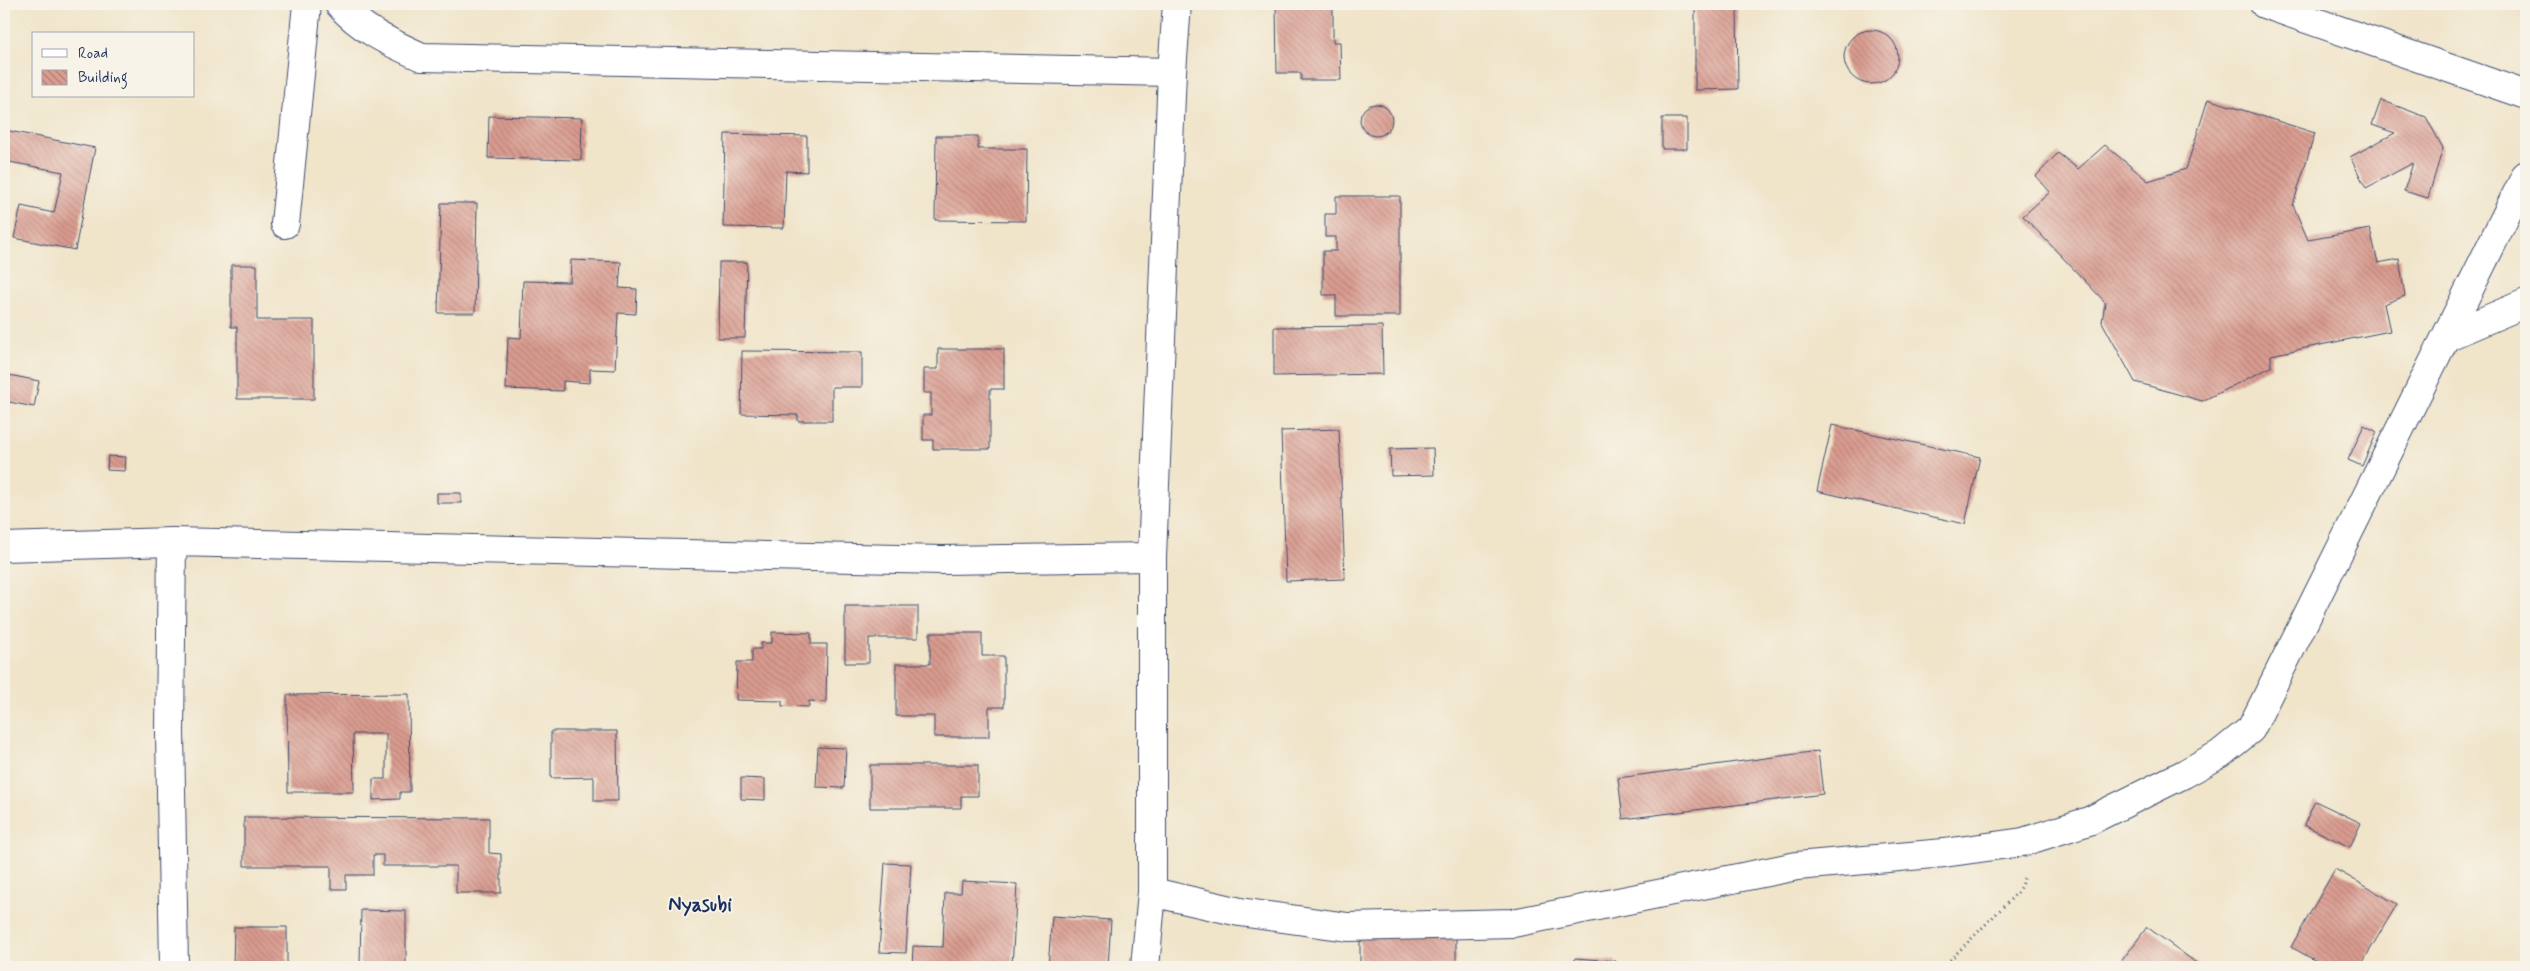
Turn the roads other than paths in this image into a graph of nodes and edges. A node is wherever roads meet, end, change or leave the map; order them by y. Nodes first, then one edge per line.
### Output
1 (307, 4) edge
2 (339, 4) edge
3 (1177, 4) edge
4 (2264, 4) edge
5 (1172, 72) junction
6 (2526, 94) edge
7 (2526, 175) edge
8 (285, 224) dead end
9 (2526, 303) edge
10 (2446, 337) junction
11 (172, 542) junction
12 (4, 547) edge
13 (1152, 557) junction
14 (1152, 892) junction
15 (174, 967) edge
16 (1145, 967) edge

1 - 8 street
2 - 5 street
3 - 5 street
4 - 6 street
5 - 13 street
7 - 10 street
9 - 10 street
10 - 14 street
11 - 12 street
11 - 13 street
11 - 15 street
13 - 14 street
14 - 16 street

